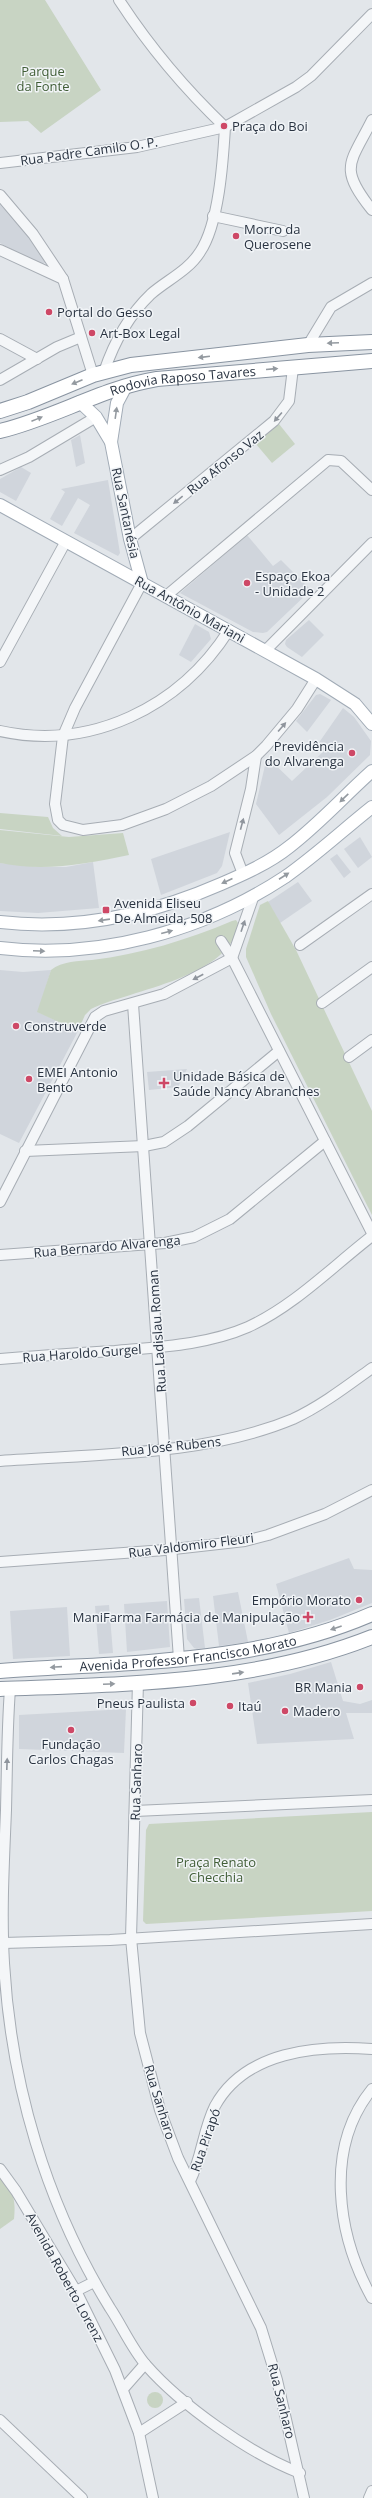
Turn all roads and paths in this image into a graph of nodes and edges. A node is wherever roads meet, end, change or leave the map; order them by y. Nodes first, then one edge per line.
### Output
1 (119, 0) edge
2 (372, 14) edge
3 (372, 120) edge
4 (225, 127) junction
5 (0, 163) edge
6 (0, 195) edge
7 (372, 210) edge
8 (213, 216) junction
9 (283, 231) dead end
10 (0, 250) edge
11 (63, 279) junction
12 (372, 283) edge
13 (81, 337) junction
14 (0, 339) edge
15 (372, 342) edge
16 (308, 345) junction
17 (37, 359) junction
18 (372, 361) edge
19 (294, 368) junction
20 (99, 373) junction
21 (0, 380) edge
22 (126, 386) junction
23 (80, 402) junction
24 (0, 411) edge
25 (96, 416) junction
26 (0, 431) edge
27 (111, 442) junction
28 (0, 470) edge
29 (372, 490) edge
30 (0, 505) edge
31 (130, 539) junction
32 (66, 541) junction
33 (372, 542) edge
34 (142, 584) junction
35 (166, 596) junction
36 (229, 630) junction
37 (265, 651) junction
38 (0, 662) edge
39 (316, 679) junction
40 (372, 724) edge
41 (0, 731) edge
42 (63, 736) junction
43 (256, 756) junction
44 (372, 771) edge
45 (372, 807) edge
46 (244, 874) junction
47 (372, 894) edge
48 (254, 895) junction
49 (0, 922) edge
50 (221, 941) dead end
51 (300, 945) dead end
52 (0, 948) edge
53 (232, 958) junction
54 (372, 967) edge
55 (322, 1003) dead end
56 (133, 1004) junction
57 (372, 1040) edge
58 (279, 1051) junction
59 (349, 1057) dead end
60 (325, 1141) junction
61 (144, 1146) junction
62 (25, 1152) junction
63 (0, 1202) edge
64 (372, 1234) edge
65 (151, 1244) junction
66 (0, 1255) edge
67 (158, 1347) junction
68 (0, 1359) edge
69 (372, 1368) edge
70 (165, 1449) junction
71 (0, 1461) edge
72 (372, 1490) edge
73 (172, 1549) junction
74 (0, 1562) edge
75 (372, 1614) edge
76 (372, 1637) edge
77 (179, 1659) junction
78 (0, 1671) edge
79 (138, 1682) junction
80 (5, 1689) edge
81 (372, 1800) edge
82 (135, 1811) junction
83 (372, 1924) edge
84 (131, 1938) junction
85 (3, 1943) junction
86 (372, 2049) edge
87 (372, 2089) edge
88 (0, 2169) edge
89 (190, 2181) junction
90 (94, 2282) junction
91 (76, 2291) junction
92 (372, 2298) edge
93 (145, 2364) junction
94 (123, 2389) junction
95 (187, 2402) junction
96 (0, 2420) edge
97 (139, 2433) junction
98 (300, 2473) junction
99 (372, 2491) edge
100 (82, 2498) edge
101 (153, 2498) edge
102 (304, 2498) edge
103 (369, 2498) edge

1 - 4 street
2 - 4 street, Rua Padre Camilo O. P.
3 - 7 street
4 - 5 street, Rua Padre Camilo O. P.
4 - 8 street
6 - 11 street
8 - 9 street
8 - 20 street
10 - 11 street
11 - 13 street
12 - 16 street
13 - 17 street
13 - 20 street
14 - 17 street
15 -> 16 highway, Rodovia Raposo Tavares
16 -> 20 highway, Rodovia Raposo Tavares
17 - 21 street
18 - 19 highway, Rodovia Raposo Tavares
22 -> 19 highway, Rodovia Raposo Tavares
19 -> 31 street, Rua Afonso Vaz
20 -> 24 highway, Rodovia Raposo Tavares
22 - 23 highway, Rodovia Raposo Tavares
27 -> 22 main road, Rua Santanésia
23 - 25 main road, Rua Santanésia
26 -> 23 highway, Rodovia Raposo Tavares
25 - 27 main road, Rua Santanésia
25 - 28 street
27 - 31 main road, Rua Santanésia
29 - 35 street
30 - 32 main road, Rua Antônio Mariani
31 - 34 main road, Rua Santanésia
32 - 34 main road, Rua Antônio Mariani
32 - 38 street
33 - 37 street
34 - 35 main road, Rua Antônio Mariani
34 - 42 street
35 - 36 main road, Rua Antônio Mariani
36 - 37 main road, Rua Antônio Mariani
36 - 42 street
37 - 39 main road, Rua Antônio Mariani
39 - 40 main road, Rua Antônio Mariani
43 -> 39 street
41 - 42 street
42 - 43 street
46 -> 43 street
44 -> 46 main road
48 -> 45 main road
46 -> 49 main road
47 - 51 street
52 -> 48 main road
53 -> 48 street
50 - 53 street
53 -> 56 street
53 - 58 street
54 - 55 street
56 - 61 street, Rua Ladislau Roman
56 - 62 street
57 - 59 street
58 - 60 street
58 - 61 street
60 - 64 street
60 - 65 street, Rua Bernardo Alvarenga
61 - 62 street
61 - 65 street, Rua Ladislau Roman
62 - 63 street
64 - 67 street, Rua Haroldo Gurgel
65 - 66 street, Rua Bernardo Alvarenga
65 - 67 street, Rua Ladislau Roman
67 - 68 street, Rua Haroldo Gurgel
67 - 70 street, Rua Ladislau Roman
69 - 70 street, Rua José Rubens
70 - 71 street, Rua José Rubens
70 - 73 street, Rua Ladislau Roman
72 - 73 street, Rua Valdomiro Fleuri
73 - 74 street, Rua Valdomiro Fleuri
73 - 77 street, Rua Ladislau Roman
75 -> 77 highway, Avenida Professor Francisco Morato
79 -> 76 highway, Avenida Professor Francisco Morato
77 -> 78 highway, Avenida Professor Francisco Morato
80 -> 79 highway, Avenida Professor Francisco Morato
79 - 82 street, Rua Sanharo
85 -> 80 street, Avenida Roberto Lorenz
81 - 82 street
82 - 84 street, Rua Sanharo
83 - 84 street
84 - 85 street
84 - 89 street, Rua Sanharo
85 - 90 street, Avenida Roberto Lorenz
86 - 89 street, Rua Pirapó
87 - 92 street
88 - 91 street, Avenida Roberto Lorenz
89 - 98 street, Rua Sanharo
90 - 91 street
90 - 93 street, Avenida Roberto Lorenz
91 - 94 street, Avenida Roberto Lorenz
93 - 94 street
93 - 95 street, Avenida Roberto Lorenz
94 - 97 street, Avenida Roberto Lorenz
95 - 97 street
95 - 98 street, Avenida Roberto Lorenz
96 - 100 street
97 - 101 street, Avenida Roberto Lorenz
98 - 102 street, Rua Sanharo
99 - 103 street

